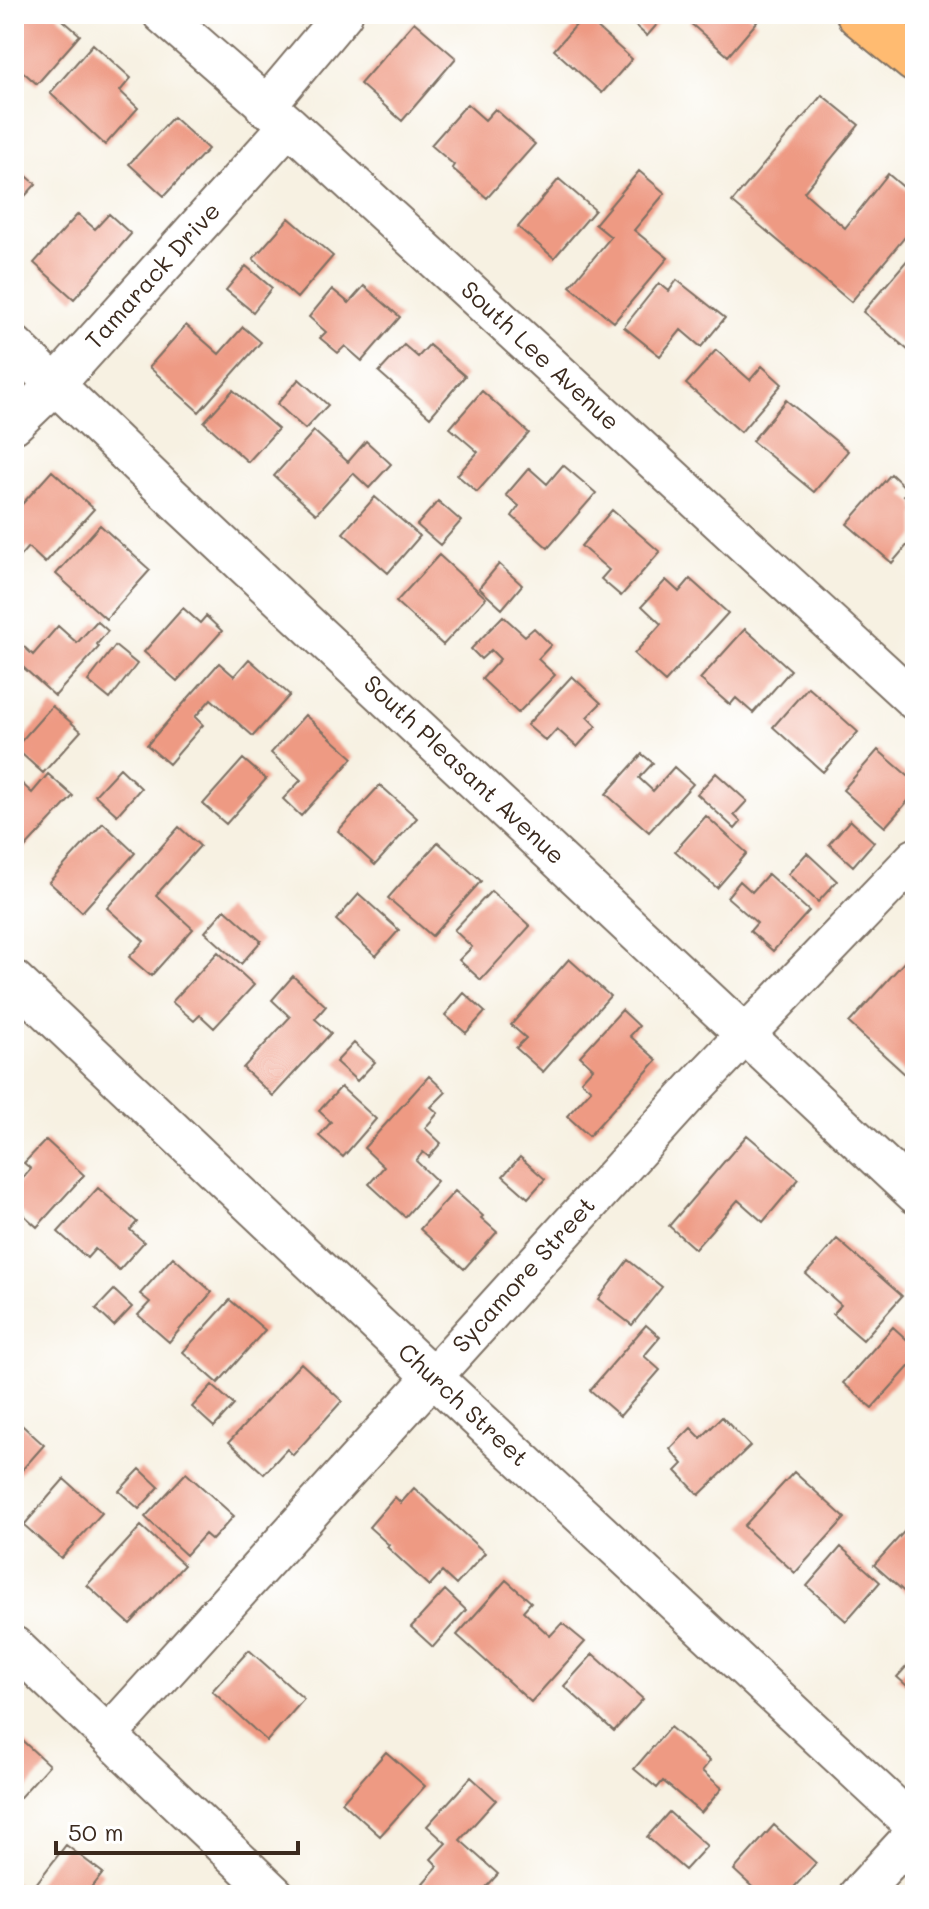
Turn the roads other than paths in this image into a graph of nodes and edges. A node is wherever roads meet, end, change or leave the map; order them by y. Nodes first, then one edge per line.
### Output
1 (162, 14) edge
2 (343, 14) edge
3 (859, 14) edge
4 (915, 60) edge
5 (277, 116) junction
6 (14, 345) edge
7 (56, 384) junction
8 (14, 424) edge
9 (915, 701) edge
10 (915, 858) edge
11 (14, 980) edge
12 (747, 1034) junction
13 (915, 1194) edge
14 (432, 1376) junction
15 (14, 1646) edge
16 (108, 1735) junction
17 (915, 1826) edge
18 (915, 1833) edge
19 (275, 1895) edge
20 (858, 1895) edge

1 - 5 street, South Lee Avenue
2 - 5 street, Tamarack Drive
3 - 4 main road
5 - 7 street, Tamarack Drive
5 - 9 street, South Lee Avenue
6 - 7 street, South Pleasant Avenue
7 - 8 street, Tamarack Drive
7 - 12 street, South Pleasant Avenue
10 - 12 street, Sycamore Street
11 - 14 street, Church Street
12 - 13 street, South Pleasant Avenue
12 - 14 street, Sycamore Street
14 - 16 street, Sycamore Street
14 - 17 street, Church Street
15 - 16 street
16 - 19 street
18 - 20 street

